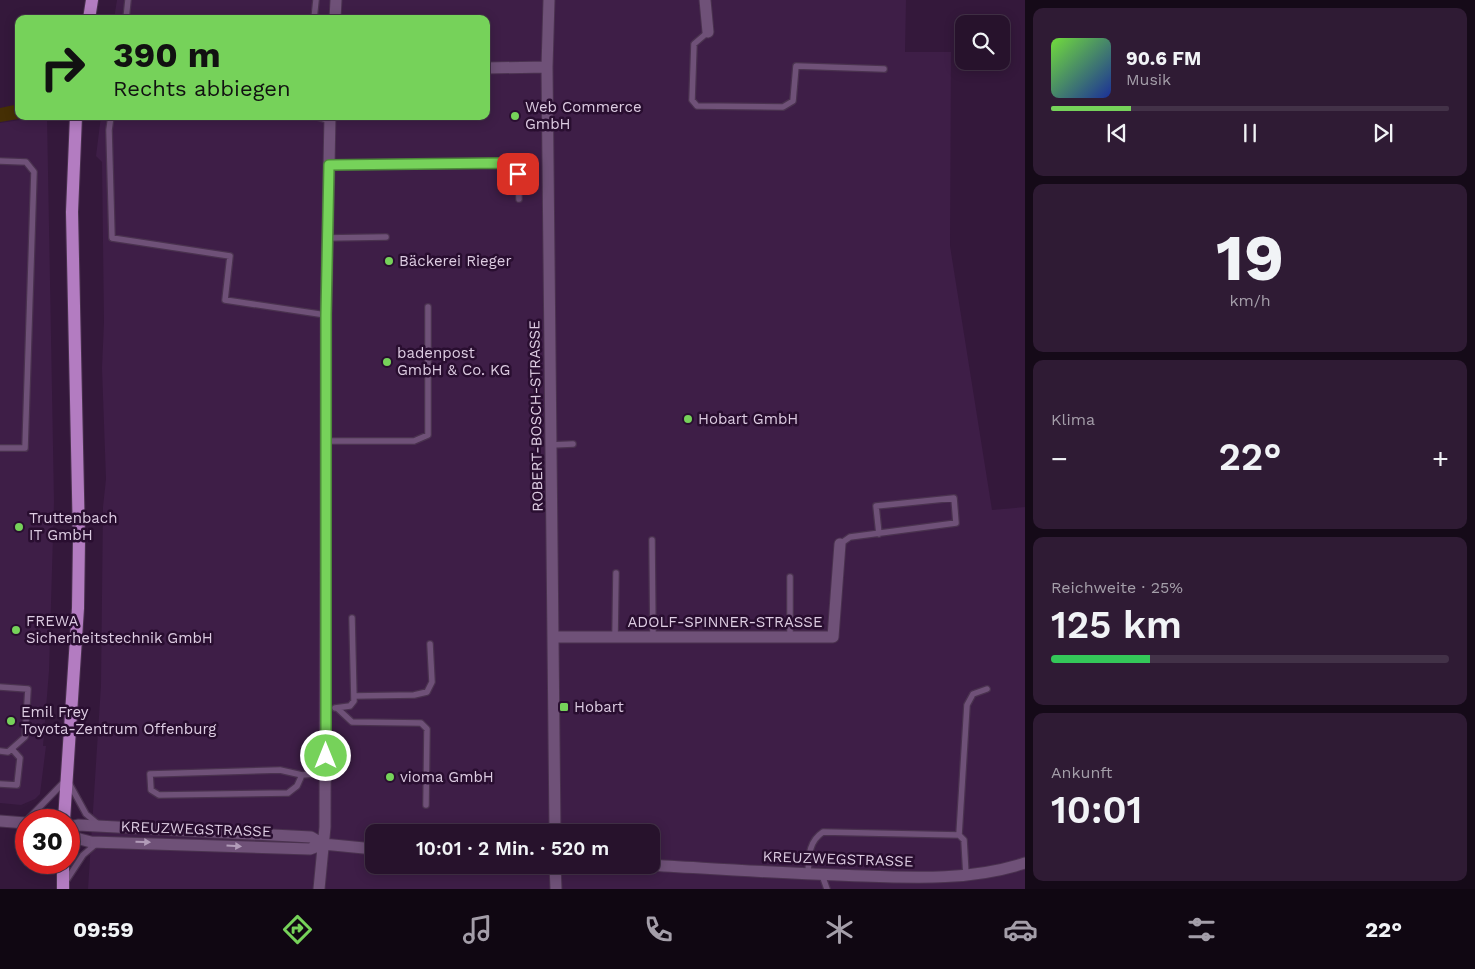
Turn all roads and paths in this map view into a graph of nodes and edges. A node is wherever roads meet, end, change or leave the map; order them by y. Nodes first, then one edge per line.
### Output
1 (92, 0) edge
2 (128, 0) edge
3 (316, 0) edge
4 (336, 0) edge
5 (549, 0) edge
6 (705, 0) edge
7 (90, 15) edge
8 (126, 15) edge
9 (314, 15) edge
10 (335, 15) edge
11 (708, 32) joint
12 (547, 67) junction
13 (490, 68) edge
14 (884, 69) dead end
15 (76, 120) edge
16 (110, 120) edge
17 (330, 120) edge
18 (0, 161) edge
19 (329, 165) junction
20 (519, 199) dead end
21 (386, 237) dead end
22 (326, 238) junction
23 (428, 307) dead end
24 (326, 315) junction
25 (326, 441) junction
26 (573, 444) dead end
27 (551, 445) junction
28 (0, 448) edge
29 (879, 534) junction
30 (652, 540) dead end
31 (840, 544) joint
32 (616, 573) dead end
33 (790, 577) dead end
34 (352, 618) dead end
35 (553, 637) junction
36 (615, 637) junction
37 (653, 637) junction
38 (790, 637) junction
39 (430, 644) dead end
40 (0, 687) edge
41 (987, 690) dead end
42 (354, 696) junction
43 (331, 708) junction
44 (12, 749) junction
45 (0, 751) edge
46 (326, 773) junction
47 (302, 775) junction
48 (67, 779) junction
49 (0, 784) edge
50 (426, 805) dead end
51 (39, 809) edge
52 (65, 809) edge
53 (0, 821) edge
54 (15, 821) edge
55 (555, 824) edge
56 (80, 826) edge
57 (99, 826) junction
58 (959, 835) junction
59 (80, 839) edge
60 (101, 840) junction
61 (323, 844) junction
62 (365, 848) edge
63 (1025, 863) edge
64 (660, 866) edge
65 (63, 874) edge
66 (555, 874) edge
67 (808, 874) junction
68 (822, 875) junction
69 (966, 875) junction
70 (63, 888) edge
71 (319, 889) edge
72 (556, 889) edge
73 (827, 889) edge

1 - 7 main road
2 - 8 lane
3 - 9 lane
4 - 10 street
5 - 12 street, ROBERT-BOSCH-STRASSE
6 - 11 street
11 - 14 lane
12 - 13 street
12 - 27 street, ROBERT-BOSCH-STRASSE
15 - 48 main road
16 - 24 lane
17 - 19 street
18 - 28 lane
19 - 20 lane
19 - 22 street
21 - 22 lane
22 - 24 street
23 - 25 lane
24 - 25 street
25 - 43 street
26 - 27 lane
27 - 35 street, ROBERT-BOSCH-STRASSE
29 - 29 lane
29 - 31 lane
30 - 37 lane
31 - 38 street, ADOLF-SPINNER-STRASSE
32 - 36 lane
33 - 38 lane
34 - 42 lane
35 - 36 street, ADOLF-SPINNER-STRASSE
35 - 55 street, ROBERT-BOSCH-STRASSE
36 - 37 street, ADOLF-SPINNER-STRASSE
37 - 38 street, ADOLF-SPINNER-STRASSE
39 - 42 lane
40 - 44 lane
41 - 58 lane
42 - 43 lane
43 - 46 street
43 - 50 lane
44 - 45 lane
44 - 49 lane
46 - 47 lane
46 - 61 street
47 - 47 lane
48 - 51 lane
48 - 52 main road
48 - 57 lane
53 - 54 street
56 - 57 street, KREUZWEGSTRASSE
57 - 61 street, KREUZWEGSTRASSE
58 - 67 lane
58 - 69 lane
59 - 60 street, KREUZWEGSTRASSE
60 -> 61 street, KREUZWEGSTRASSE
60 - 70 lane
61 - 62 street, KREUZWEGSTRASSE
61 - 71 street
63 - 69 street, KREUZWEGSTRASSE
64 - 67 street, KREUZWEGSTRASSE
65 - 70 main road
66 - 72 street
67 - 68 street, KREUZWEGSTRASSE
68 - 69 street, KREUZWEGSTRASSE
68 - 73 lane

